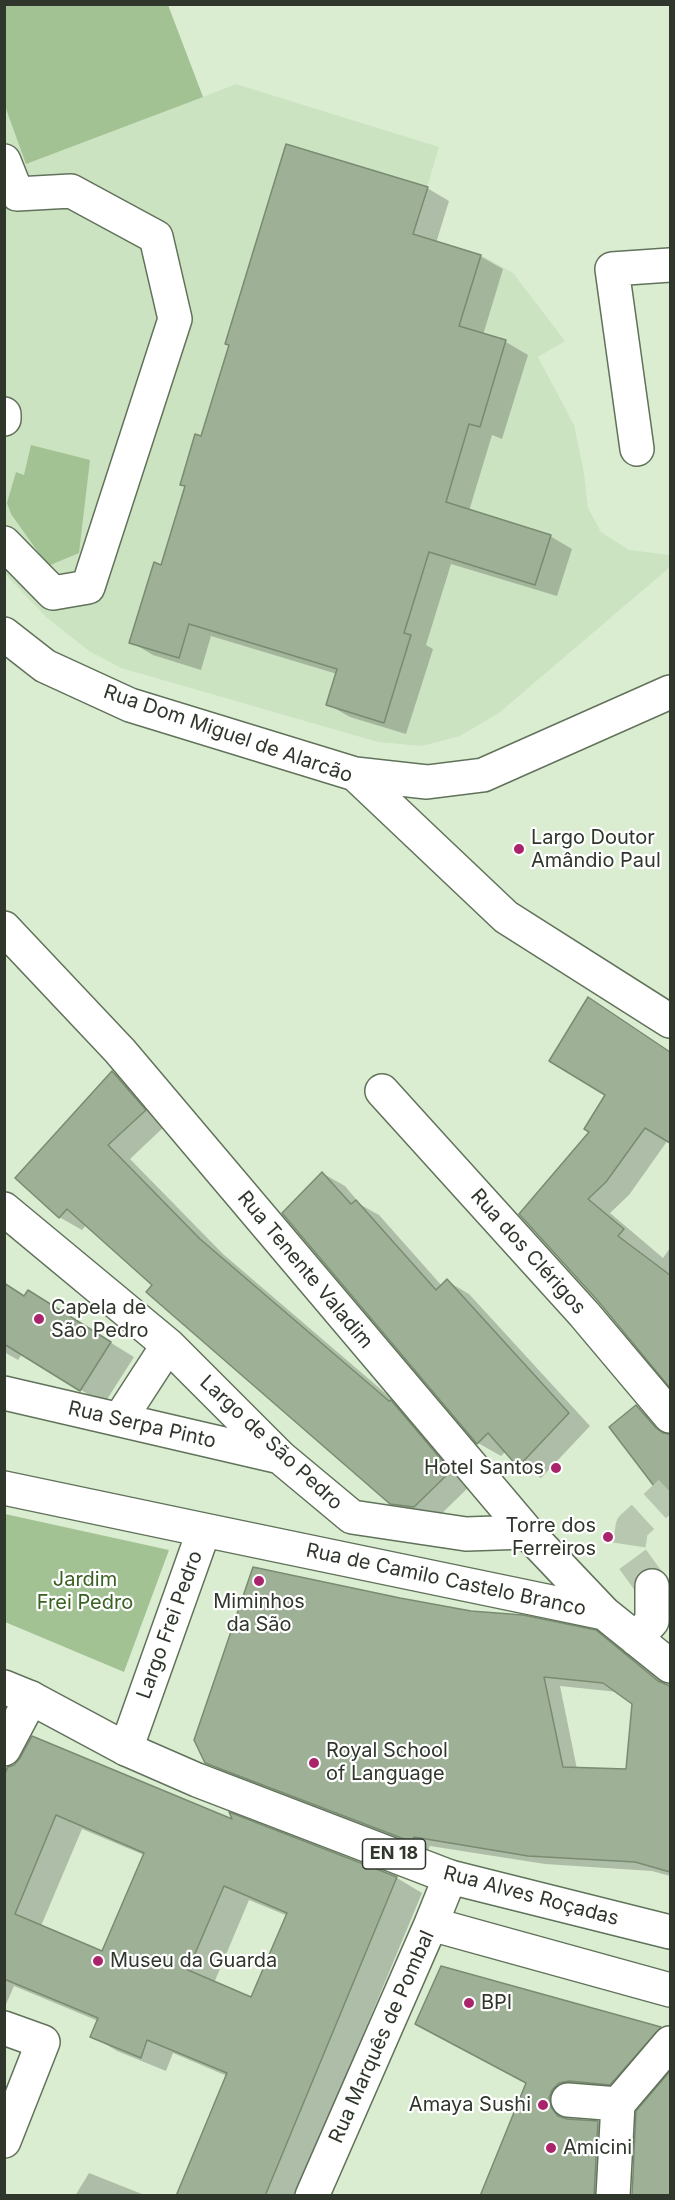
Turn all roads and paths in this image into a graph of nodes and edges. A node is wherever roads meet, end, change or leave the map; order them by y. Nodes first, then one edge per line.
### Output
1 (4, 161) edge
2 (670, 265) edge
3 (4, 414) edge
4 (4, 419) edge
5 (637, 449) dead end
6 (4, 543) edge
7 (4, 633) edge
8 (670, 692) edge
9 (355, 774) junction
10 (4, 928) edge
11 (670, 1021) edge
12 (381, 1091) dead end
13 (4, 1209) edge
14 (168, 1345) junction
15 (4, 1393) edge
16 (670, 1416) edge
17 (120, 1419) junction
18 (280, 1456) junction
19 (4, 1488) edge
20 (204, 1530) junction
21 (527, 1532) junction
22 (652, 1586) tunnel mouth
23 (604, 1613) junction
24 (636, 1639) junction
25 (670, 1666) edge
26 (18, 1693) edge
27 (4, 1749) edge
28 (126, 1749) junction
29 (450, 1877) junction
30 (431, 1924) junction
31 (670, 1932) edge
32 (670, 1990) edge
33 (4, 2028) edge
34 (670, 2043) edge
35 (568, 2100) dead end
36 (618, 2104) junction
37 (4, 2140) edge
38 (312, 2196) edge
39 (613, 2196) edge

1 - 6 street
2 - 5 street
3 - 4 street
7 - 9 street, Rua Dom Miguel de Alarcão
8 - 9 street
9 - 11 street, Rua Dom Miguel de Alarcão
10 - 21 street, Rua Tenente Valadim
12 - 16 street, Rua dos Clérigos
13 - 14 street, Largo de São Pedro
14 - 17 street
14 - 18 street, Largo de São Pedro
15 - 17 street, Rua Serpa Pinto
17 - 18 street, Rua Serpa Pinto
18 - 21 street, Largo de São Pedro
19 - 20 street, Largo Frei Pedro
20 - 23 street, Rua de Camilo Castelo Branco
20 - 28 street, Largo Frei Pedro
21 - 23 street, Rua Tenente Valadim
22 - 24 street
23 - 24 street, Rua de Camilo Castelo Branco
24 - 25 street, Rua de Camilo Castelo Branco
26 - 27 street
26 - 28 street, EN 18
28 - 29 street, Rua Alves Roçadas / EN 18
29 - 30 street, Rua Marquês de Pombal
29 - 31 street, Rua Alves Roçadas / EN 18
30 - 32 street
30 - 38 street, Rua Marquês de Pombal
33 - 37 street
34 - 36 street
35 - 36 street
36 - 39 street

